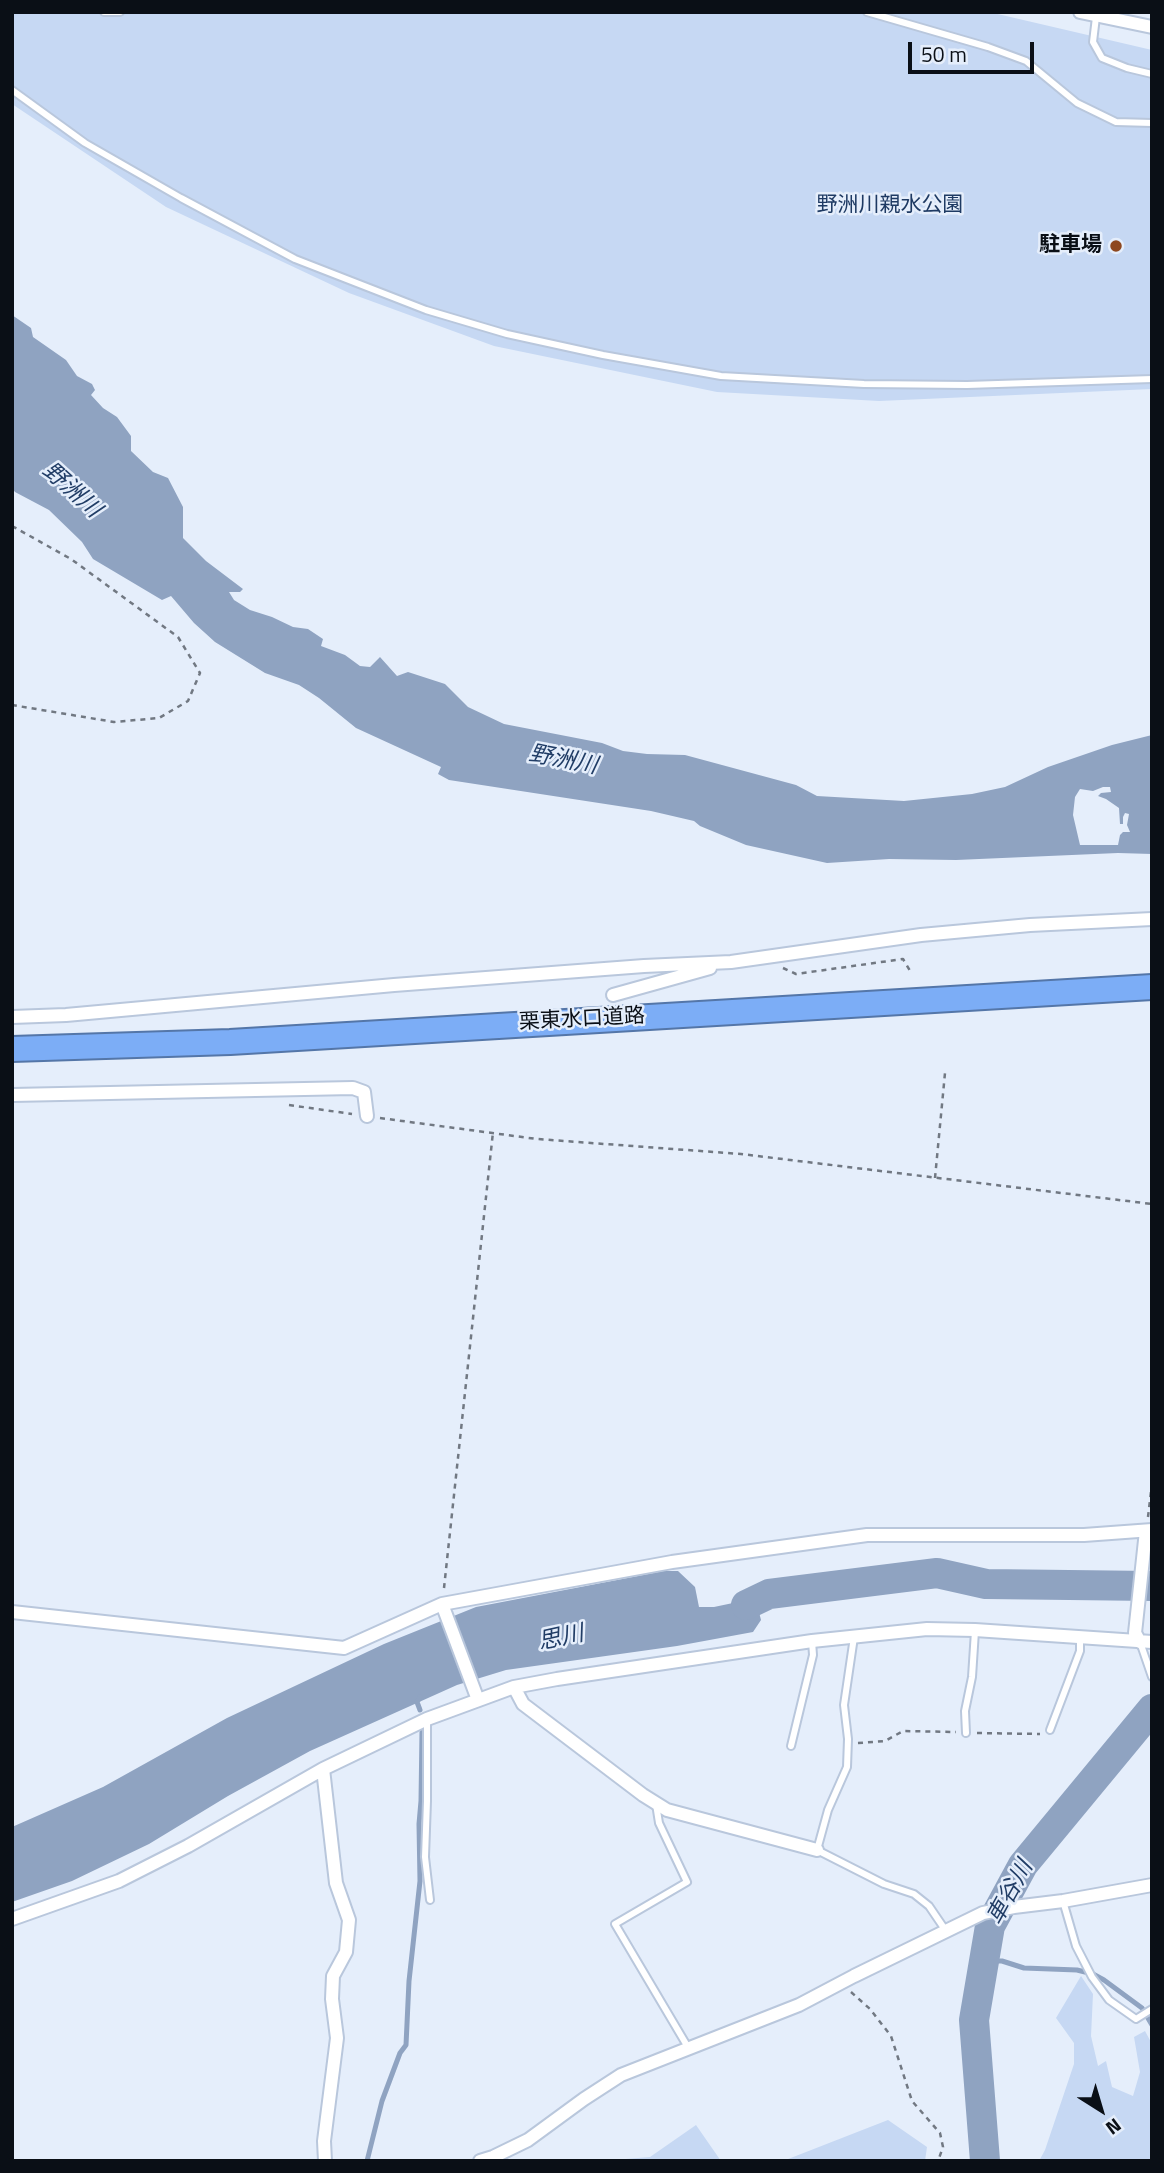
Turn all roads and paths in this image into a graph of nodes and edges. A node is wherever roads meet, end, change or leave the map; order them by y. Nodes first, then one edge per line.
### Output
1 (104, 12) edge
2 (120, 12) edge
3 (867, 12) edge
4 (1080, 12) edge
5 (1096, 17) junction
6 (1152, 27) edge
7 (1152, 74) edge
8 (12, 90) edge
9 (1152, 123) edge
10 (1152, 379) edge
11 (12, 526) edge
12 (12, 705) edge
13 (1152, 919) edge
14 (775, 957) junction
15 (731, 962) junction
16 (912, 974) dead end
17 (1152, 987) edge
18 (613, 995) dead end
19 (12, 1017) edge
20 (12, 1049) edge
21 (946, 1073) dead end
22 (12, 1095) edge
23 (287, 1105) dead end
24 (367, 1116) junction
25 (493, 1132) junction
26 (934, 1178) junction
27 (1152, 1204) edge
28 (1152, 1483) edge
29 (1148, 1532) edge
30 (444, 1608) junction
31 (12, 1612) edge
32 (975, 1630) junction
33 (855, 1636) junction
34 (1080, 1637) junction
35 (1142, 1639) edge
36 (812, 1641) junction
37 (1152, 1677) edge
38 (514, 1687) junction
39 (476, 1696) junction
40 (426, 1719) junction
41 (1050, 1730) joint
42 (966, 1733) junction
43 (848, 1740) junction
44 (791, 1746) dead end
45 (323, 1769) junction
46 (656, 1802) junction
47 (817, 1850) junction
48 (1152, 1885) edge
49 (430, 1900) dead end
50 (1062, 1901) junction
51 (12, 1919) edge
52 (946, 1931) junction
53 (842, 1983) junction
54 (1152, 2009) edge
55 (689, 2049) junction
56 (326, 2161) edge
57 (480, 2161) edge
58 (938, 2161) edge

1 - 2 lane
3 - 9 lane
4 - 5 street
5 - 6 street
5 - 7 lane
8 - 10 lane
11 - 12 path
13 - 14 street
14 - 15 street
14 - 16 path
15 - 18 street
15 - 19 street
17 - 20 highway, 栗東水口道路
21 - 26 path
22 - 24 street
23 - 24 path
24 - 25 path
25 - 26 path
25 - 30 path
26 - 27 path
28 - 29 path
29 - 30 street
29 - 35 street
30 - 31 street
30 - 39 street
32 - 33 street
32 - 34 street
32 - 42 lane
33 - 36 street
33 - 43 lane
34 - 35 street
34 - 41 lane
35 - 37 lane
36 - 38 street
36 - 44 lane
38 - 39 street
38 - 46 street
39 - 40 street
40 - 45 street
40 - 49 lane
41 - 42 path
42 - 43 path
43 - 47 lane
45 - 51 street
45 - 56 street
46 - 47 street
46 - 55 lane
47 - 52 lane
48 - 50 street
50 - 52 street
50 - 54 lane
52 - 53 street
53 - 55 street
53 - 58 path
55 - 57 street

